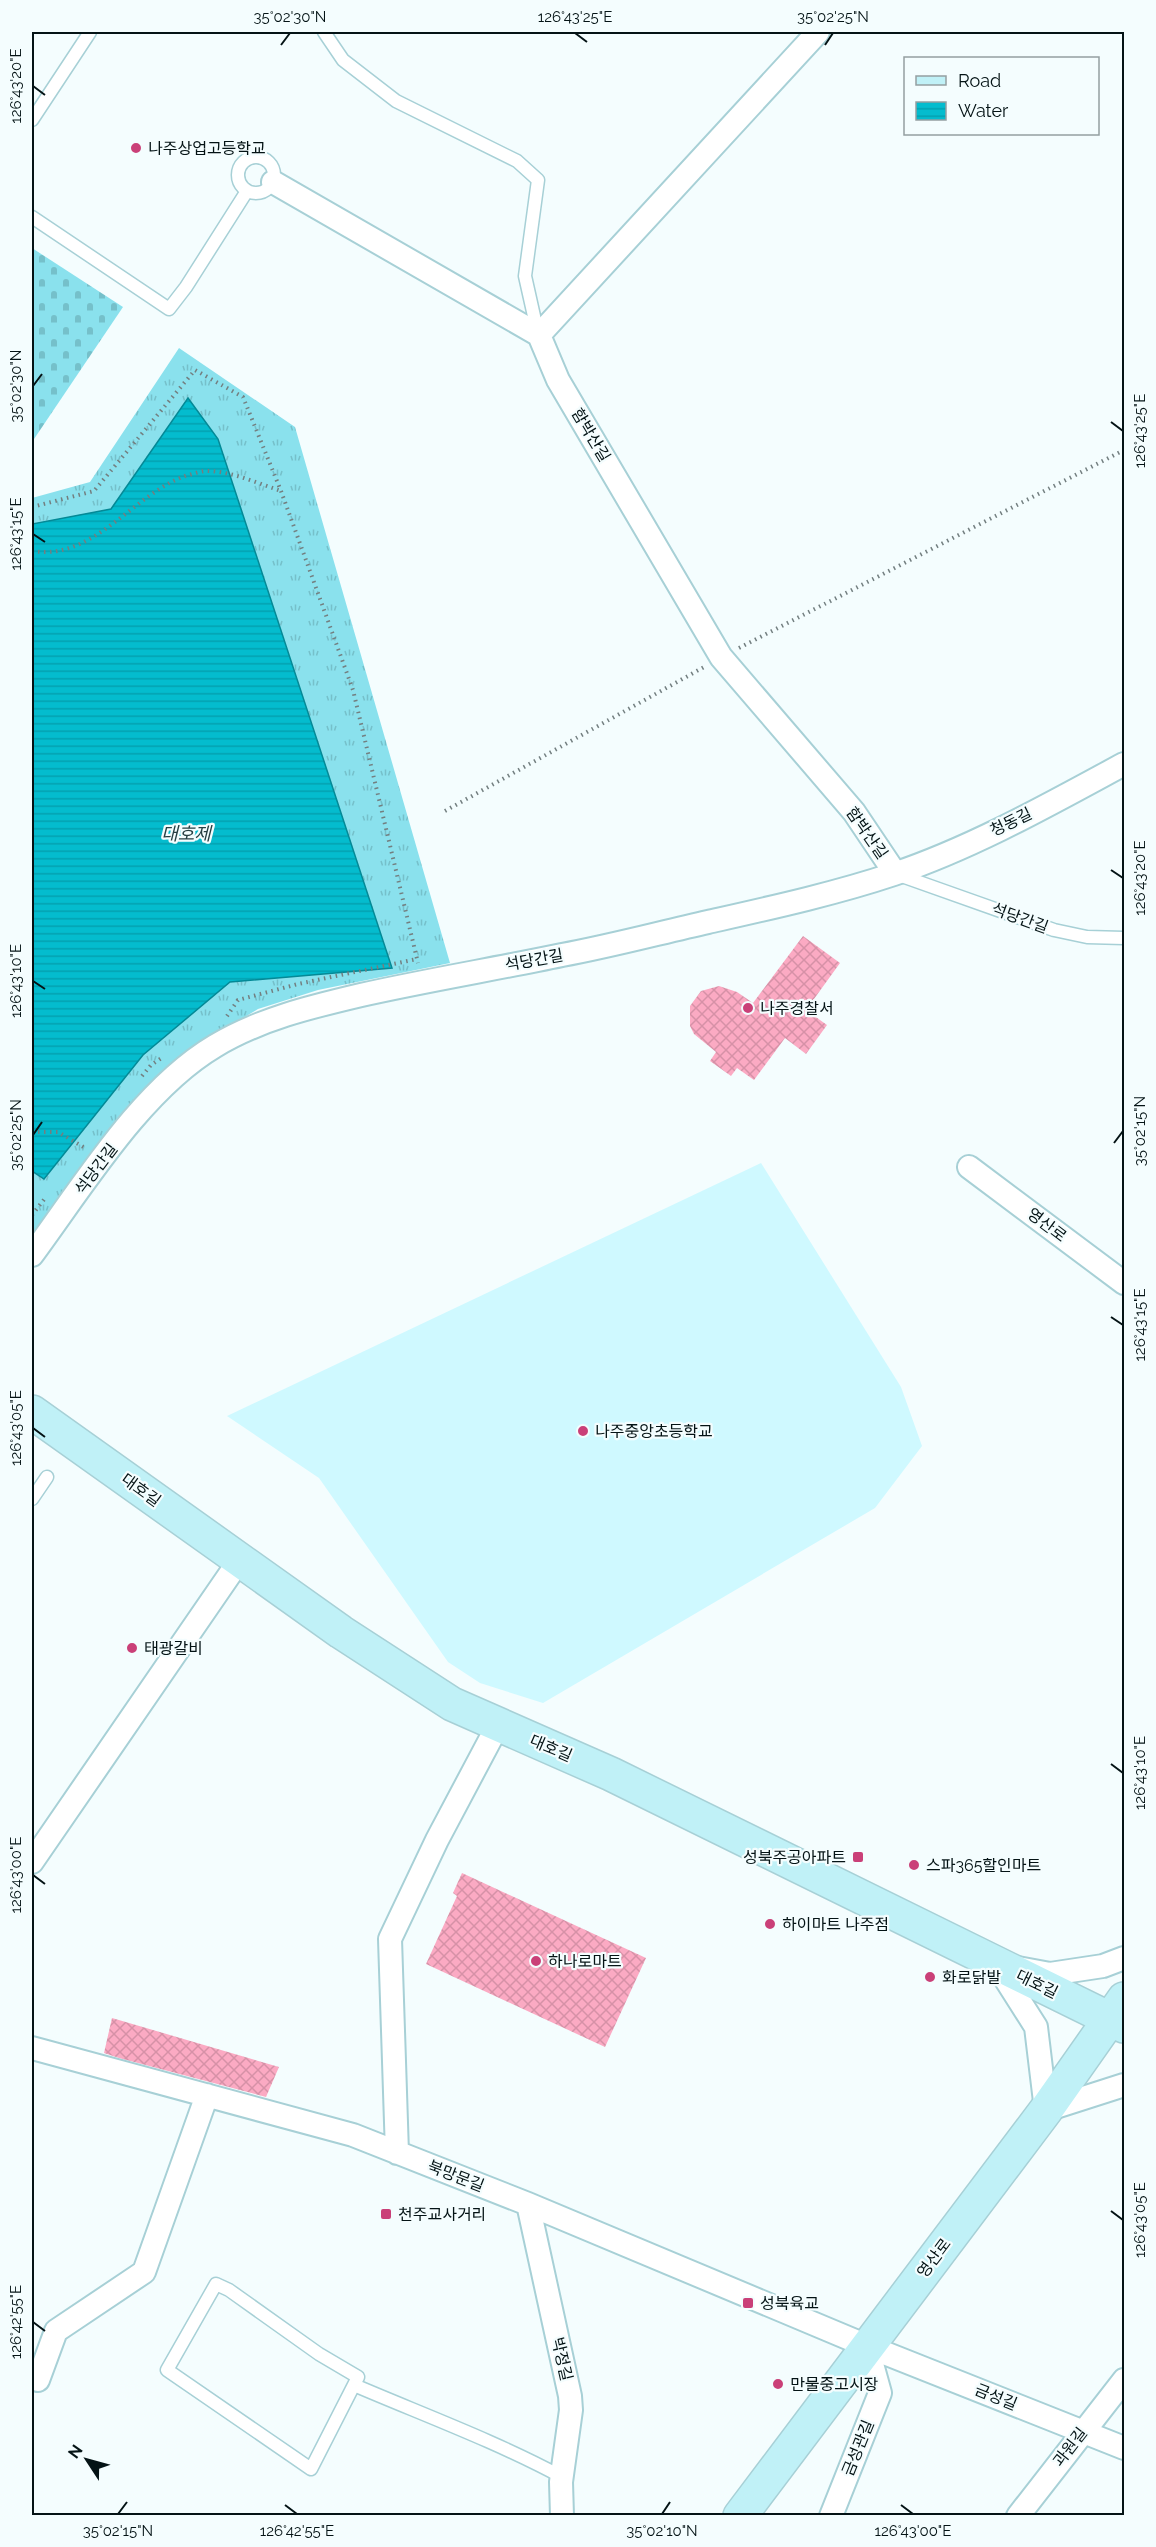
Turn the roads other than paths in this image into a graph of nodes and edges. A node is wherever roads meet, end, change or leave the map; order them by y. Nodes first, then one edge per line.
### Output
1 (90, 32) edge
2 (324, 32) edge
3 (818, 32) edge
4 (32, 120) edge
5 (273, 182) junction
6 (247, 191) junction
7 (32, 217) edge
8 (539, 335) junction
9 (1125, 764) edge
10 (895, 873) junction
11 (1125, 938) edge
12 (969, 1167) dead end
13 (32, 1255) edge
14 (1125, 1283) edge
15 (32, 1412) edge
16 (47, 1477) dead end
17 (32, 1499) edge
18 (239, 1561) junction
19 (498, 1725) junction
20 (32, 1862) edge
21 (1125, 1958) edge
22 (996, 1964) junction
23 (1120, 2015) edge
24 (32, 2048) edge
25 (1125, 2085) edge
26 (207, 2095) junction
27 (1046, 2110) junction
28 (398, 2153) junction
29 (528, 2204) junction
30 (867, 2346) junction
31 (38, 2380) dead end
32 (1125, 2380) edge
33 (354, 2385) junction
34 (1082, 2432) junction
35 (1125, 2448) edge
36 (562, 2477) junction
37 (562, 2516) edge
38 (740, 2516) edge
39 (831, 2516) edge
40 (1018, 2516) edge

1 - 4 lane
2 - 8 lane, 함박산길
3 - 8 street
5 - 6 lane
5 - 6 lane
5 - 8 street
6 - 7 lane
8 - 10 street, 함박산길
9 - 10 street, 청동길
10 - 11 lane, 석당간길
10 - 13 street, 석당간길
12 - 14 street, 영산로
15 - 18 street, 대호길
16 - 17 lane
18 - 19 street, 대호길
18 - 20 street
19 - 22 street, 대호길
19 - 28 street
21 - 22 street
22 - 23 street, 대호길
22 - 27 street
23 - 27 street, 영산로
24 - 26 street, 북망문길
25 - 27 street
26 - 28 street, 북망문길
26 - 31 street
27 - 30 street, 영산로
28 - 29 street, 북망문길
29 - 30 street, 북망문길
29 - 36 street, 박정길
30 - 34 street, 금성길
30 - 38 street, 영산로
30 - 39 street, 금성관길
32 - 34 street, 과원길
33 - 33 lane
33 - 36 lane
34 - 35 street, 금성길
34 - 40 street, 과원길
36 - 37 street, 박정길

